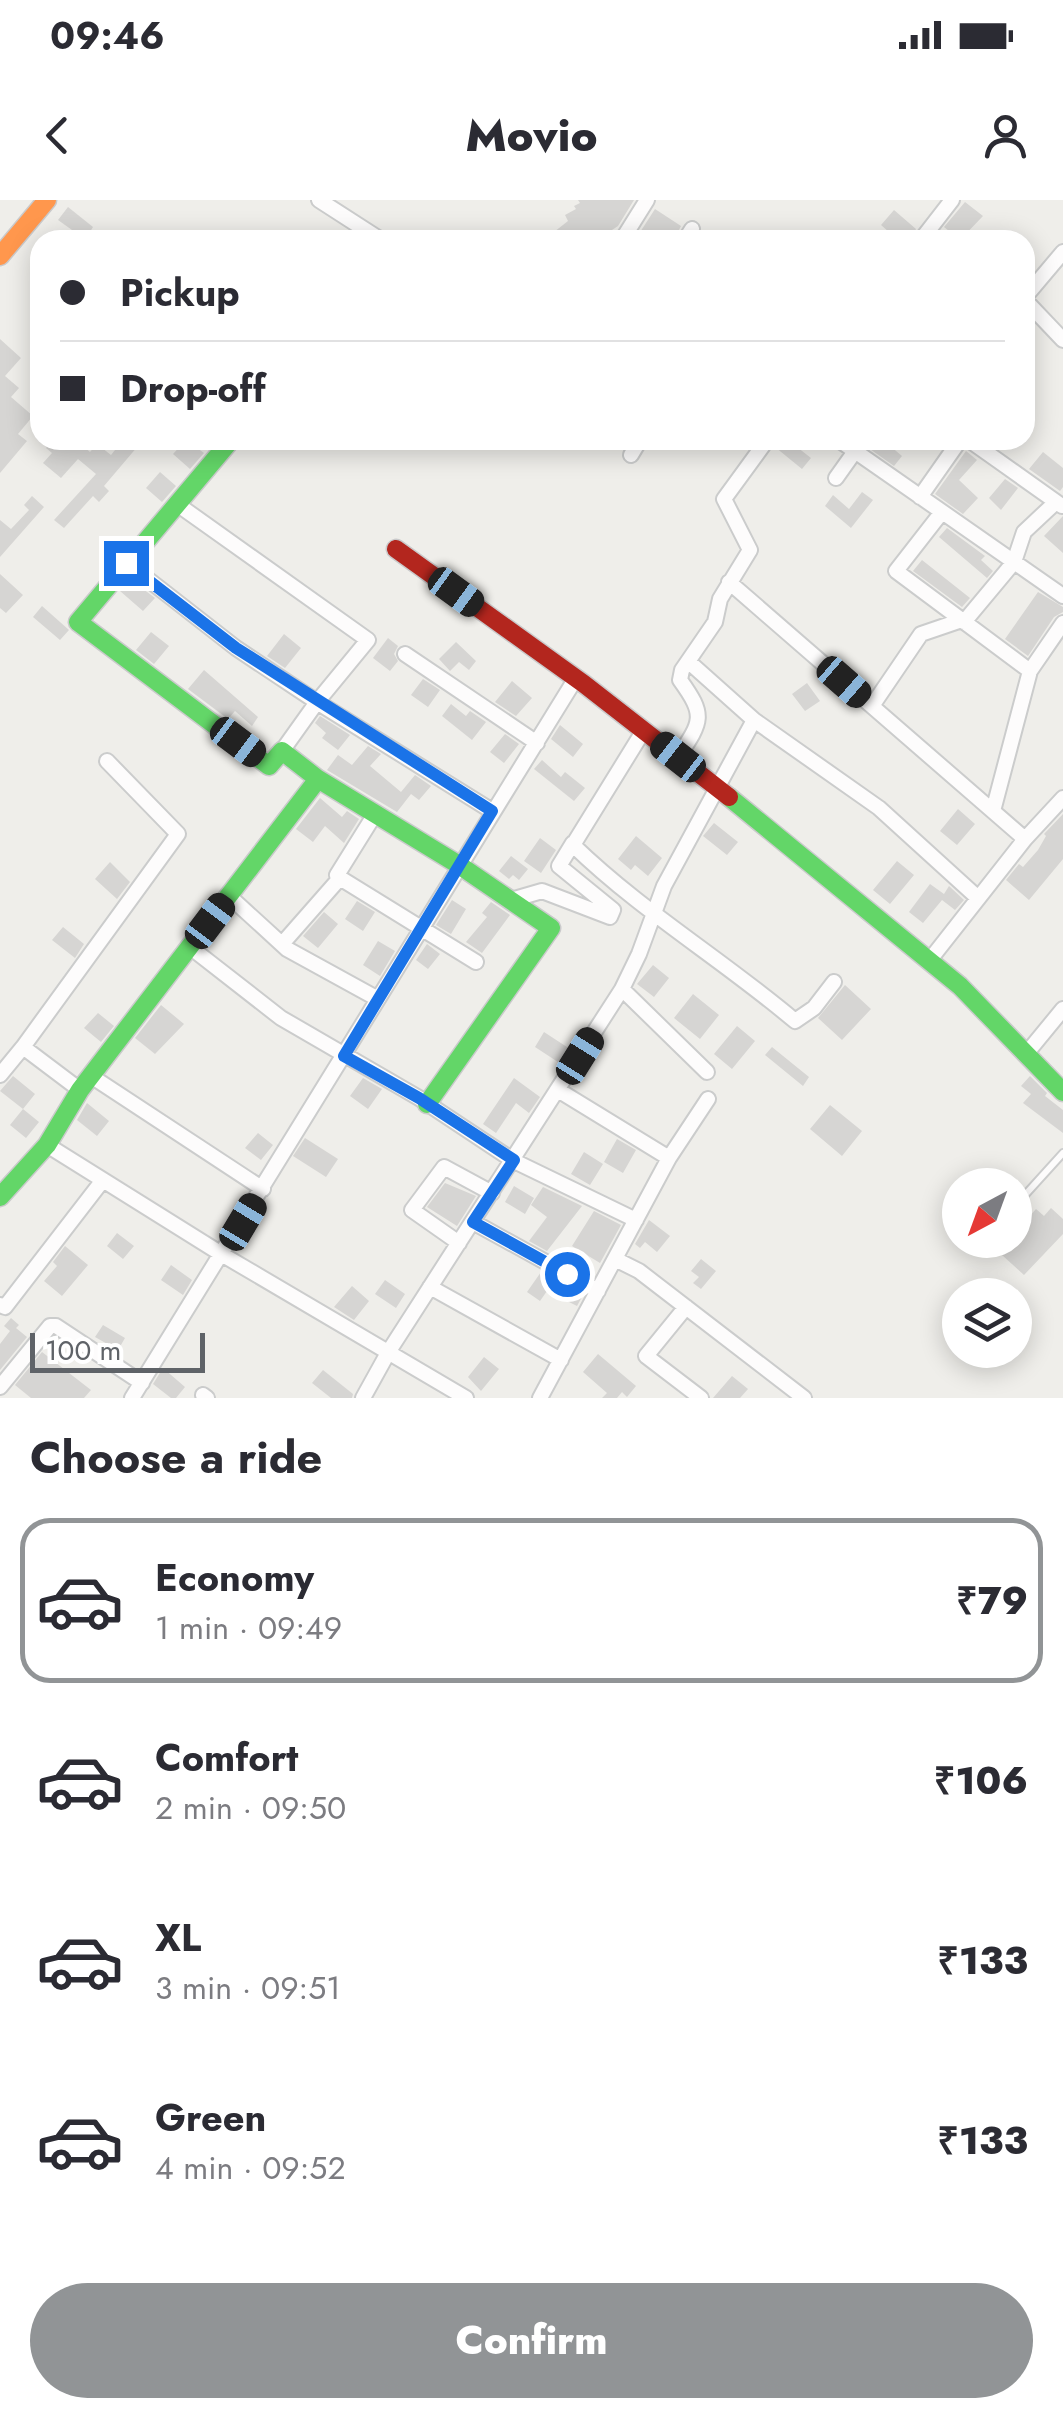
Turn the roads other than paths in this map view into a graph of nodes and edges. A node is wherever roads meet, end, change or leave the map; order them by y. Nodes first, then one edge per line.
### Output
1 (47, 200) edge
2 (318, 200) edge
3 (648, 200) edge
4 (952, 200) edge
5 (361, 230) edge
6 (628, 230) edge
7 (929, 230) edge
8 (1063, 252) edge
9 (0, 256) edge
10 (1035, 287) edge
11 (1035, 310) edge
12 (1063, 340) edge
13 (223, 450) edge
14 (634, 450) edge
15 (760, 450) edge
16 (856, 450) edge
17 (864, 450) edge
18 (953, 450) edge
19 (983, 450) edge
20 (631, 456) dead end
21 (836, 478) dead end
22 (920, 497) junction
23 (177, 504) junction
24 (1060, 504) edge
25 (942, 512) junction
26 (396, 549) dead end
27 (1014, 562) junction
28 (126, 563) junction
29 (729, 582) junction
30 (1063, 596) edge
31 (963, 621) junction
32 (1063, 623) edge
33 (404, 654) dead end
34 (689, 662) junction
35 (1030, 671) junction
36 (576, 678) junction
37 (318, 702) junction
38 (872, 706) junction
39 (754, 720) junction
40 (644, 730) junction
41 (537, 743) junction
42 (282, 751) junction
43 (678, 757) junction
44 (107, 761) dead end
45 (318, 779) junction
46 (717, 787) junction
47 (1063, 798) edge
48 (492, 811) junction
49 (992, 811) junction
50 (376, 814) junction
51 (1025, 839) junction
52 (573, 842) junction
53 (459, 865) junction
54 (340, 878) junction
55 (229, 896) junction
56 (978, 898) junction
57 (511, 900) junction
58 (654, 913) junction
59 (422, 926) junction
60 (282, 944) junction
61 (190, 946) junction
62 (930, 961) junction
63 (476, 962) dead end
64 (834, 982) dead end
65 (622, 989) junction
66 (378, 998) junction
67 (1063, 1009) edge
68 (23, 1047) junction
69 (1026, 1054) junction
70 (344, 1056) junction
71 (707, 1072) dead end
72 (0, 1075) edge
73 (85, 1083) junction
74 (558, 1090) junction
75 (1063, 1092) edge
76 (708, 1099) dead end
77 (427, 1104) junction
78 (46, 1145) junction
79 (1063, 1153) edge
80 (669, 1158) junction
81 (514, 1160) junction
82 (103, 1180) junction
83 (1032, 1187) edge
84 (263, 1189) junction
85 (492, 1193) junction
86 (0, 1197) edge
87 (636, 1220) junction
88 (473, 1222) junction
89 (459, 1243) junction
90 (223, 1255) junction
91 (615, 1259) junction
92 (430, 1287) junction
93 (598, 1291) junction
94 (0, 1305) edge
95 (686, 1307) junction
96 (388, 1350) junction
97 (560, 1360) junction
98 (0, 1387) edge
99 (137, 1393) edge
100 (463, 1397) edge
101 (363, 1398) edge
102 (540, 1398) edge
103 (701, 1398) edge
104 (804, 1398) edge

1 - 9 street
2 - 5 street
3 - 6 street
4 - 7 street
8 - 10 street
11 - 12 street
13 - 23 street
14 - 20 street
15 - 29 street
16 - 21 street
17 - 22 street
18 - 22 street
19 - 24 street
22 - 25 street
23 - 28 street
23 - 37 street
24 - 27 street
25 - 27 street
25 - 31 street
26 - 36 street
27 - 30 street
27 - 31 street
28 - 37 street
28 - 42 street
29 - 34 street
29 - 38 street
31 - 35 street
31 - 38 street
32 - 35 street
33 - 41 street
34 - 39 street
34 - 43 street
35 - 49 street
36 - 40 street
36 - 41 street
37 - 42 street
37 - 48 street
38 - 49 street
39 - 46 street
39 - 56 street
40 - 43 street
40 - 52 street
41 - 48 street
42 - 45 street
43 - 46 street
44 - 68 street
45 - 50 street
45 - 55 street
46 - 58 street
46 - 62 street
47 - 51 street
48 - 53 street
49 - 51 street
50 - 53 street
50 - 54 street
51 - 56 street
52 - 57 street
52 - 58 street
53 - 57 street
53 - 59 street
54 - 59 street
54 - 60 street
55 - 60 street
55 - 61 street
56 - 62 street
57 - 77 street
58 - 64 street
58 - 65 street
59 - 63 street
59 - 66 street
60 - 66 street
61 - 70 street
61 - 73 street
62 - 69 street
65 - 71 street
65 - 74 street
66 - 70 street
67 - 69 street
68 - 72 street
68 - 73 street
69 - 75 street
70 - 77 street
70 - 84 street
73 - 78 street
73 - 84 street
74 - 80 street
74 - 81 street
76 - 80 street
77 - 81 street
78 - 82 street
78 - 86 street
79 - 83 lane
80 - 87 street
81 - 85 street
81 - 87 street
82 - 90 street
82 - 94 street
84 - 90 street
85 - 88 street
85 - 89 street
87 - 91 street
88 - 89 street
88 - 93 street
89 - 92 street
90 - 96 street
90 - 99 street
91 - 93 street
91 - 95 street
92 - 96 street
92 - 97 street
93 - 97 street
95 - 103 street
95 - 104 street
96 - 100 street
96 - 101 street
97 - 102 street
98 - 99 street

